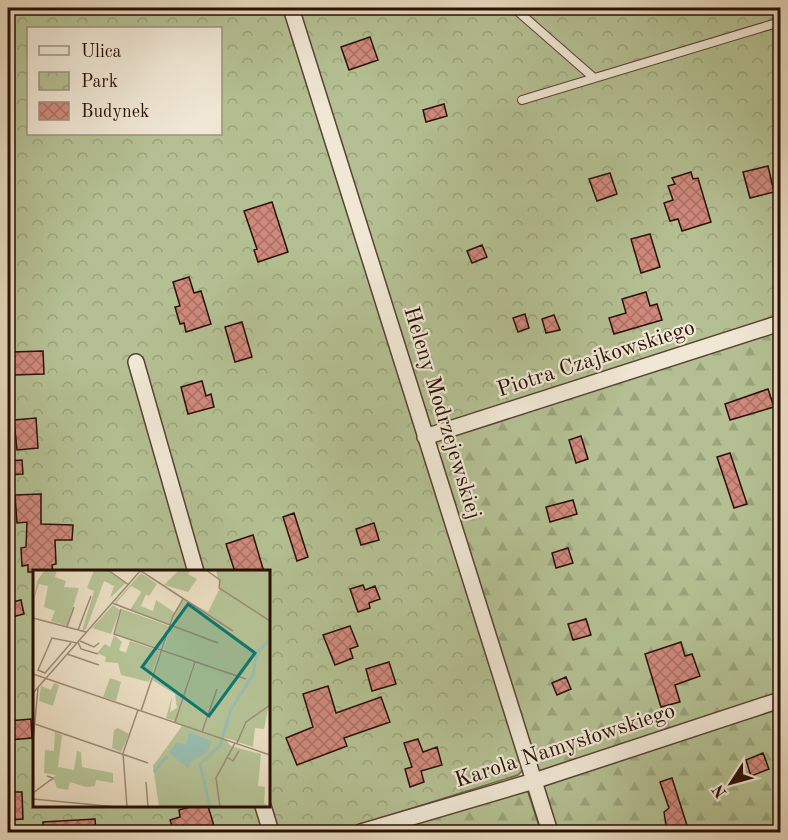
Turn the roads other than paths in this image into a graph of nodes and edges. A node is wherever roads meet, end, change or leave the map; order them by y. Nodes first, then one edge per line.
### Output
1 (291, 8) edge
2 (514, 8) edge
3 (780, 22) edge
4 (594, 78) junction
5 (522, 100) dead end
6 (780, 323) edge
7 (136, 362) dead end
8 (425, 437) junction
9 (195, 570) edge
10 (780, 700) edge
11 (534, 781) junction
12 (263, 807) edge
13 (271, 832) edge
14 (362, 832) edge
15 (550, 832) edge

1 - 8 street, Heleny Modrzejewskiej
2 - 4 lane
3 - 4 lane
4 - 5 lane
6 - 8 street, Piotra Czajkowskiego
7 - 9 street
8 - 11 street, Heleny Modrzejewskiej
10 - 11 street, Karola Namysłowskiego
11 - 14 street, Karola Namysłowskiego
11 - 15 street, Heleny Modrzejewskiej
12 - 13 street

